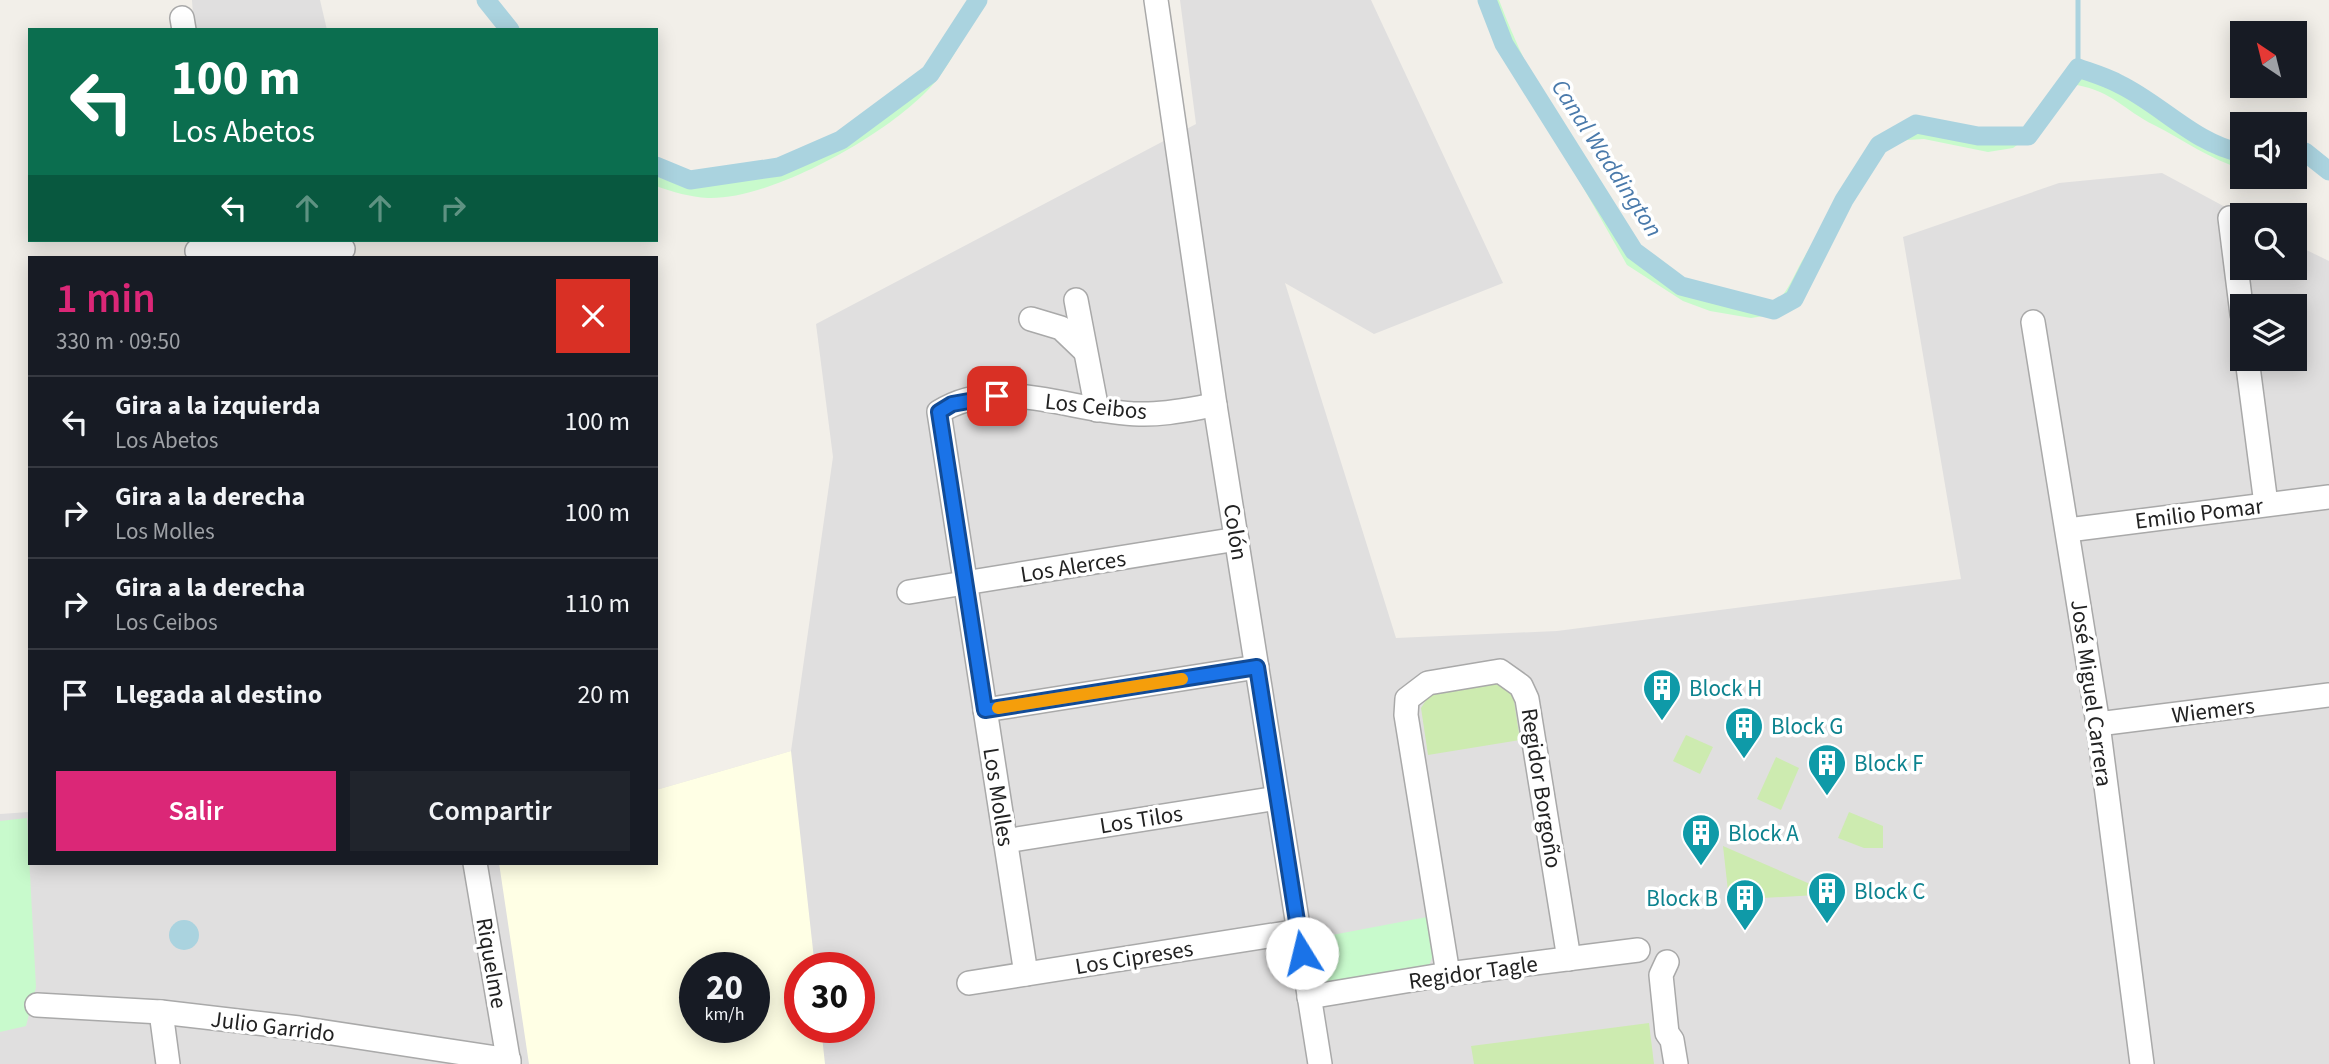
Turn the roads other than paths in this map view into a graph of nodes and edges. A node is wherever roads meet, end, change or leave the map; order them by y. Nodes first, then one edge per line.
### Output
1 (1156, 0) edge
2 (197, 249) edge
3 (343, 249) dead end
4 (1076, 300) dead end
5 (1031, 319) dead end
6 (2034, 322) dead end
7 (1085, 351) junction
8 (2249, 371) edge
9 (1214, 405) junction
10 (1097, 410) junction
11 (939, 412) joint
12 (2329, 497) edge
13 (2266, 505) junction
14 (2068, 530) junction
15 (1237, 539) junction
16 (966, 583) junction
17 (909, 592) dead end
18 (1257, 667) junction
19 (2329, 695) edge
20 (985, 710) junction
21 (2098, 724) junction
22 (1278, 797) junction
23 (1006, 841) junction
24 (475, 865) edge
25 (1299, 930) junction
26 (1638, 950) dead end
27 (1569, 959) junction
28 (1667, 962) dead end
29 (1026, 974) junction
30 (1448, 974) junction
31 (969, 983) dead end
32 (1309, 997) junction
33 (37, 1005) dead end
34 (161, 1012) junction
35 (509, 1062) edge
36 (168, 1064) edge
37 (1320, 1064) edge
38 (1676, 1064) edge
39 (2142, 1064) edge

1 - 9 street, Colón
2 - 3 street
4 - 7 street
5 - 7 street
6 - 14 street, José Miguel Carrera
7 - 10 street
8 - 13 street
9 - 10 street, Los Ceibos
9 - 15 street, Colón
10 - 11 street, Los Ceibos
11 - 16 street, Los Molles
12 - 13 street, Emilio Pomar
13 - 14 street, Emilio Pomar
14 - 21 street, José Miguel Carrera
15 - 16 street, Los Alerces
15 - 18 street, Colón
16 - 17 street, Los Alerces
16 - 20 street, Los Molles
18 - 20 street
18 - 22 street, Colón
19 - 21 street, Wiemers
20 - 23 street, Los Molles
21 - 39 street, José Miguel Carrera
22 - 23 street, Los Tilos
22 - 25 street, Colón
23 - 29 street, Los Molles
24 - 35 street, Riquelme
25 - 29 street, Los Cipreses
25 - 32 street, Colón
26 - 27 street, Regidor Tagle
27 - 30 street, Regidor Tagle
27 - 30 street, Regidor Borgoño
28 - 38 street
29 - 31 street, Los Cipreses
30 - 32 street, Regidor Tagle
32 - 37 street, Colón
33 - 34 street, Julio Garrido
34 - 35 street, Julio Garrido
34 - 36 street

